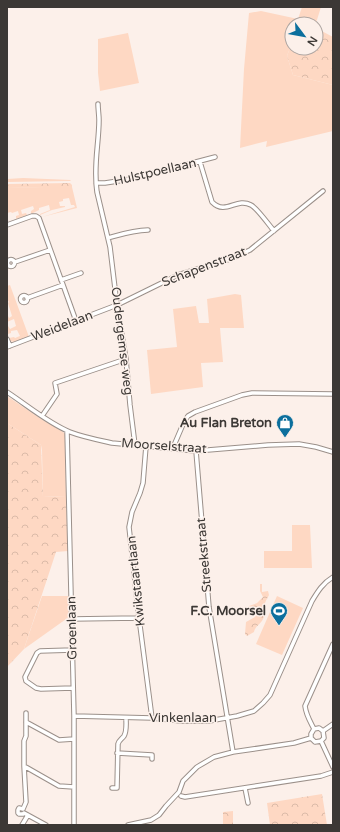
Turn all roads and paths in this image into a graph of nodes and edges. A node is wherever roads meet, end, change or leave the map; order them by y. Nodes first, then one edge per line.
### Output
1 (98, 104) dead end
2 (215, 157) dead end
3 (200, 162) junction
4 (96, 183) junction
5 (323, 192) dead end
6 (7, 225) edge
7 (148, 230) dead end
8 (274, 231) junction
9 (108, 238) junction
10 (50, 250) junction
11 (15, 262) dead end
12 (81, 273) dead end
13 (61, 280) junction
14 (63, 285) junction
15 (27, 298) dead end
16 (117, 305) junction
17 (76, 321) junction
18 (7, 339) edge
19 (8, 347) edge
20 (126, 359) junction
21 (7, 392) edge
22 (333, 394) edge
23 (42, 416) junction
24 (67, 431) junction
25 (135, 445) junction
26 (146, 446) junction
27 (173, 449) junction
28 (196, 451) junction
29 (333, 452) edge
30 (333, 577) edge
31 (139, 618) junction
32 (72, 619) junction
33 (333, 644) edge
34 (72, 650) junction
35 (73, 688) junction
36 (26, 713) dead end
37 (74, 716) junction
38 (126, 718) junction
39 (152, 718) junction
40 (227, 718) junction
41 (26, 722) junction
42 (333, 724) edge
43 (314, 729) junction
44 (323, 732) junction
45 (311, 738) junction
46 (74, 739) junction
47 (321, 741) junction
48 (233, 752) junction
49 (117, 753) junction
50 (152, 759) dead end
51 (24, 766) junction
52 (333, 767) edge
53 (333, 772) edge
54 (74, 787) junction
55 (112, 788) dead end
56 (245, 788) junction
57 (179, 792) junction
58 (181, 796) junction
59 (169, 802) junction
60 (248, 803) dead end
61 (28, 815) junction
62 (22, 825) edge
63 (46, 825) edge
64 (74, 825) edge
65 (128, 825) edge

1 - 4 street, Oudergemse weg
2 - 3 street, Hulstpoellaan
3 - 4 street, Hulstpoellaan
3 - 8 street
4 - 9 street, Oudergemse weg
5 - 8 street, Schapenstraat
6 - 10 street
7 - 9 street
8 - 16 street, Schapenstraat
9 - 16 street, Oudergemse weg
10 - 11 street
10 - 13 street
12 - 13 street
13 - 14 street
14 - 15 street
14 - 17 street
16 - 17 street, Weidelaan
16 - 20 street, Oudergemse weg
17 - 19 street, Weidelaan
18 - 19 street
20 - 23 street
20 - 25 street, Oudergemse weg
21 - 23 street, Moorselstraat
22 - 27 street
23 - 24 street, Moorselstraat
24 - 25 street, Moorselstraat
24 - 32 street, Groenlaan
25 - 26 street, Moorselstraat
26 - 27 street, Moorselstraat
26 - 31 street, Kwikstaartlaan
27 - 28 street, Moorselstraat
28 - 29 street, Moorselstraat
28 - 40 street, Streekstraat
30 - 40 street, Vinkenlaan
31 - 32 street
31 - 39 street, Kwikstaartlaan
32 - 34 street, Groenlaan
33 - 43 street
34 - 35 street, Groenlaan
34 - 35 street
35 - 37 street, Groenlaan
36 - 41 street
37 - 38 street, Vinkenlaan
37 - 46 street, Groenlaan
38 - 39 street, Vinkenlaan
38 - 49 street
39 - 40 street, Vinkenlaan
40 - 48 street, Streekstraat
41 - 46 street
41 - 51 street
42 - 44 street
43 - 44 street
43 - 45 street
44 - 47 street
45 - 47 street
45 - 48 street
46 - 54 street, Groenlaan
47 - 52 street
48 - 57 street
49 - 50 street
49 - 55 street
51 - 54 street
51 - 61 street
53 - 56 street
54 - 64 street, Groenlaan
56 - 58 street
56 - 60 street
57 - 58 street
57 - 59 street
58 - 59 street
59 - 65 street
61 - 62 street
61 - 63 street

